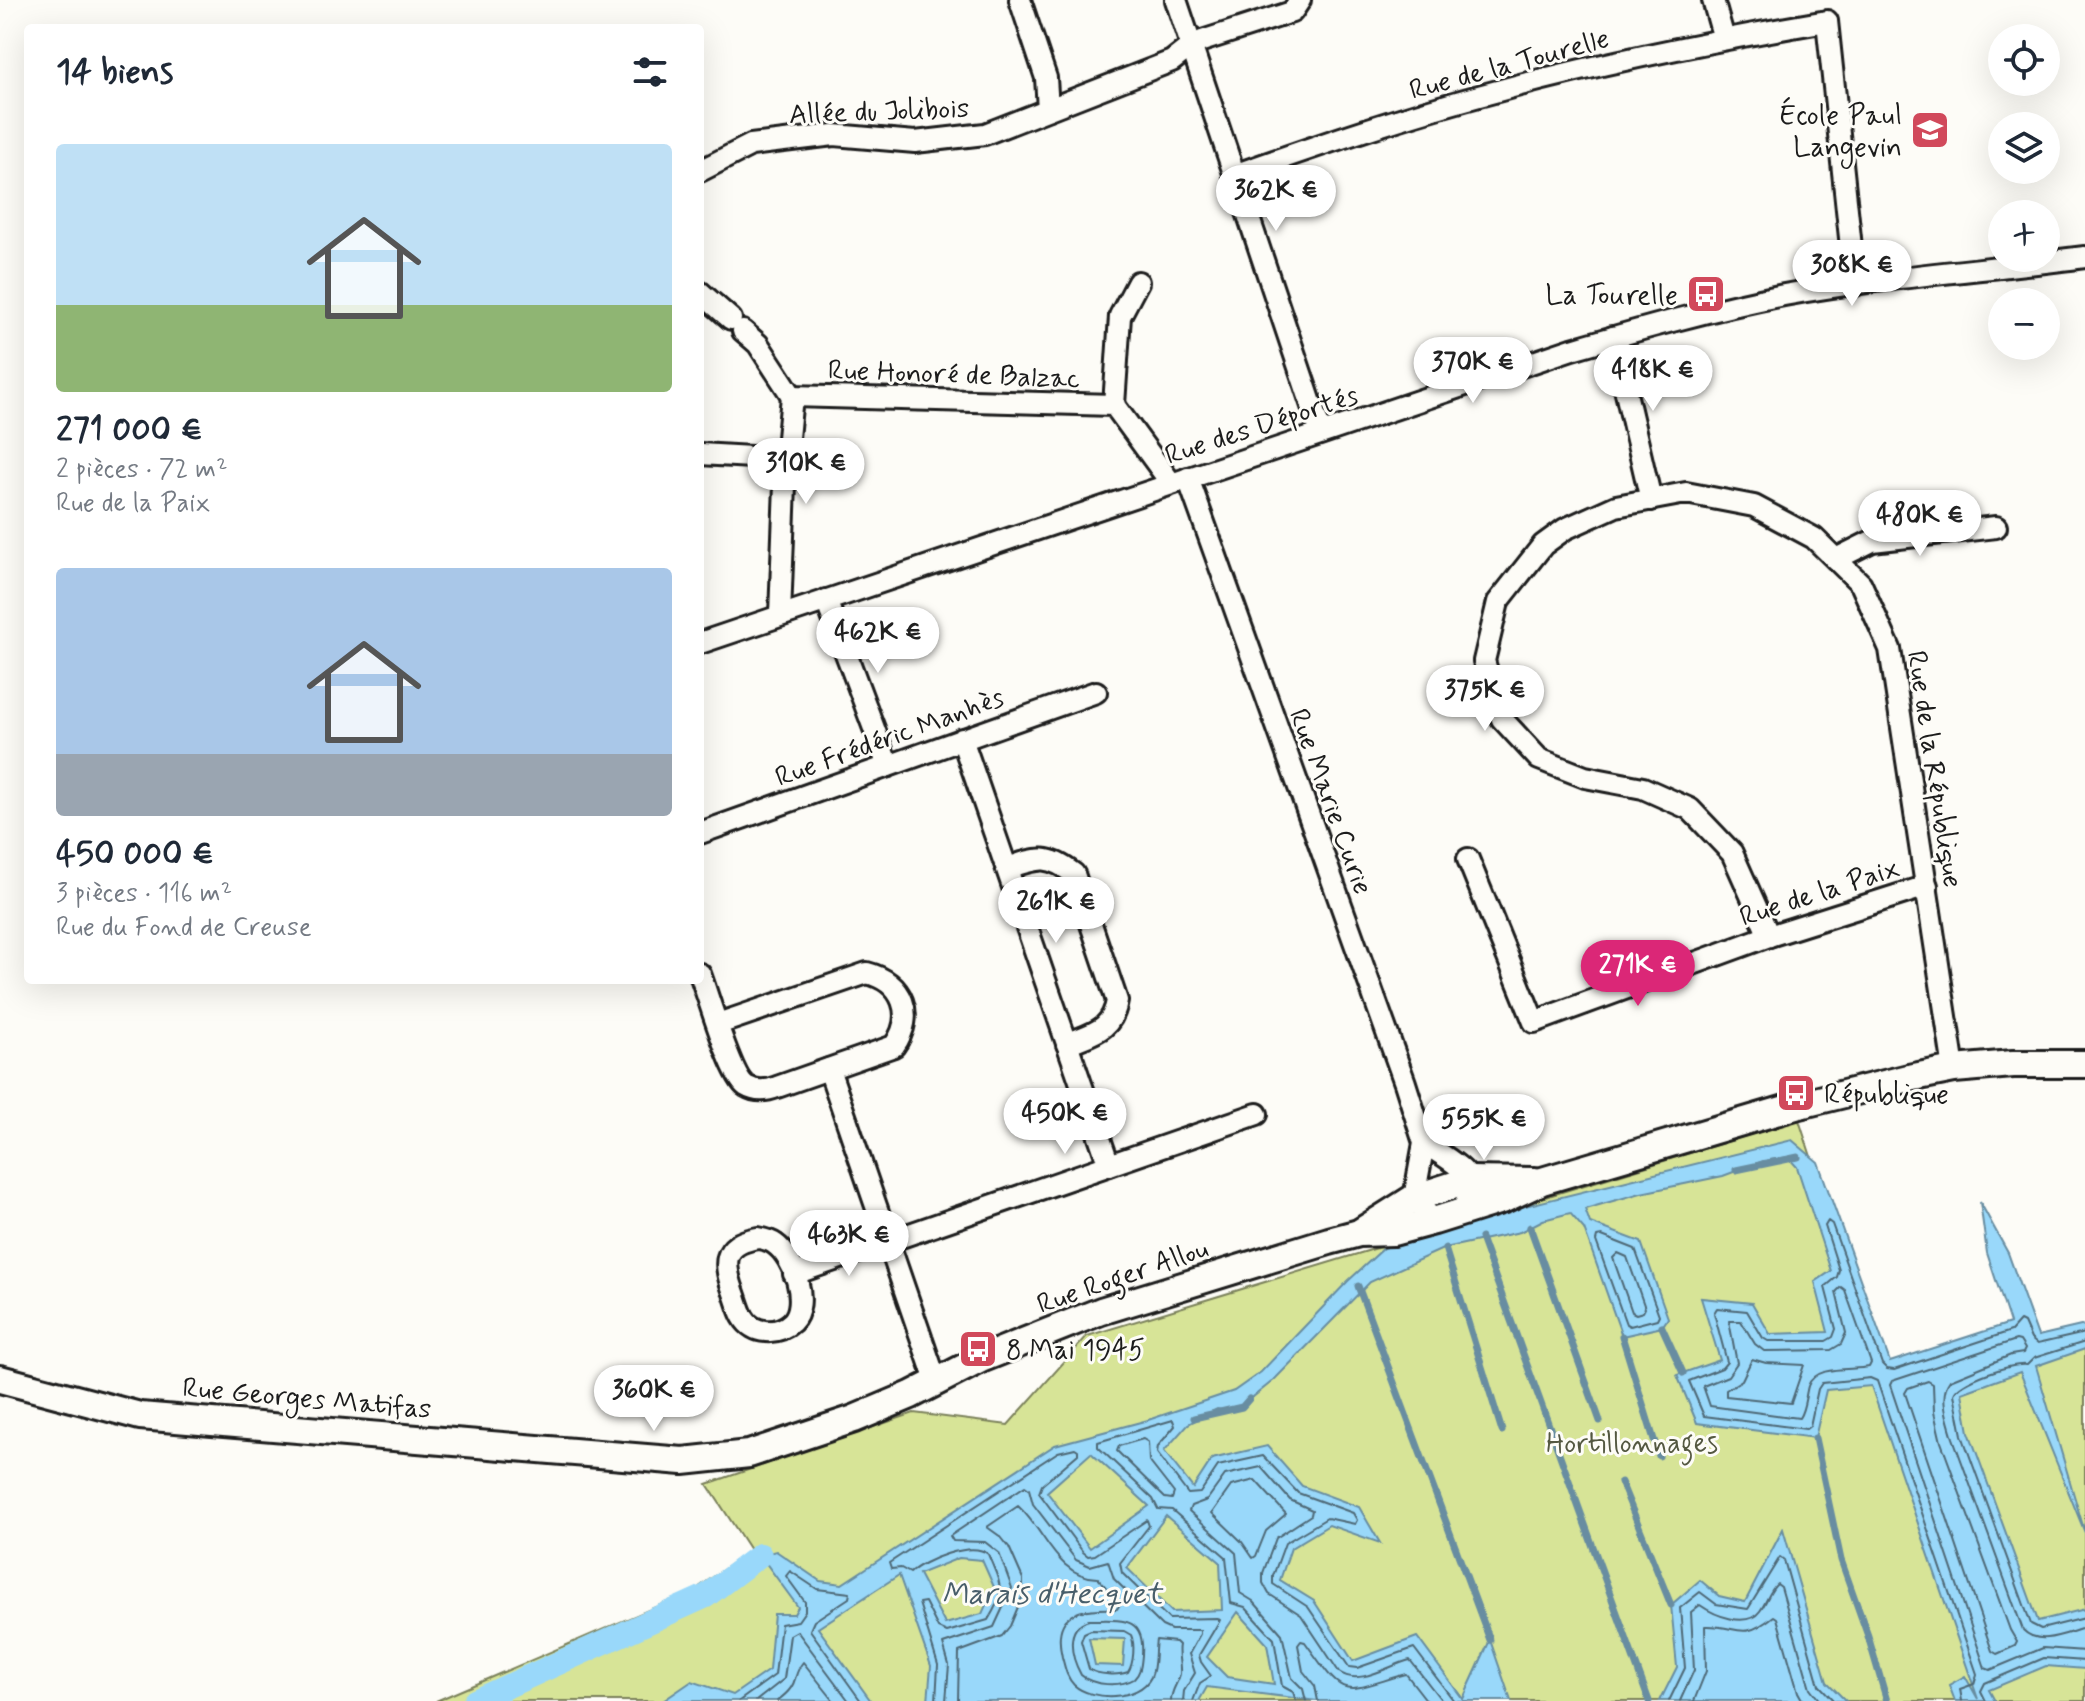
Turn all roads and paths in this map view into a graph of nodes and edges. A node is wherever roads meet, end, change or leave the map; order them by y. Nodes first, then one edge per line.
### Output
1 (1020, 0) edge
2 (1176, 0) edge
3 (1300, 0) edge
4 (1713, 0) edge
5 (1724, 39) junction
6 (1191, 46) junction
7 (1048, 109) junction
8 (704, 169) edge
9 (1234, 175) junction
10 (2085, 257) edge
11 (1138, 282) dead end
12 (1855, 285) junction
13 (704, 296) edge
14 (1613, 337) junction
15 (792, 396) junction
16 (1114, 405) junction
17 (1321, 433) junction
18 (704, 454) edge
19 (786, 459) junction
20 (1179, 481) junction
21 (1651, 500) junction
22 (1996, 527) dead end
23 (1836, 559) junction
24 (826, 600) junction
25 (780, 615) junction
26 (704, 642) edge
27 (1096, 692) dead end
28 (962, 739) junction
29 (888, 766) junction
30 (704, 832) edge
31 (1468, 859) dead end
32 (1007, 868) junction
33 (1927, 886) junction
34 (1769, 936) junction
35 (704, 984) edge
36 (718, 1024) junction
37 (1067, 1044) junction
38 (2085, 1064) edge
39 (829, 1069) junction
40 (1954, 1069) junction
41 (1257, 1114) dead end
42 (1424, 1143) junction
43 (1109, 1165) junction
44 (1470, 1180) junction
45 (1542, 1181) junction
46 (1414, 1198) junction
47 (1462, 1211) junction
48 (1434, 1221) junction
49 (1359, 1233) junction
50 (888, 1241) junction
51 (794, 1274) junction
52 (936, 1381) junction
53 (4, 1386) edge
54 (683, 1461) joint

1 - 7 street
2 - 6 street
3 - 6 street, Allée du Jolibois
4 - 5 street
5 - 9 street, Rue de la Tourelle
5 - 12 street, Rue de la Tourelle
6 - 7 street, Allée du Jolibois
6 - 9 street
7 - 8 street, Allée du Jolibois
9 - 17 street
10 - 12 street, Rue des Déportés
11 - 16 street, Rue Honoré de Balzac
12 - 14 street, Rue des Déportés
13 - 15 street
14 - 17 street, Rue des Déportés
14 - 21 street
15 - 16 street, Rue Honoré de Balzac
15 - 19 street
16 - 20 street, Rue Honoré de Balzac
17 - 20 street, Rue des Déportés
18 - 19 street
19 - 25 street
20 - 24 street, Rue des Déportés
20 - 42 street, Rue Marie Curie
21 - 23 street, Rue de la République
21 - 34 street, Rue de la République
22 - 23 street
23 - 33 street, Rue de la République
24 - 25 street, Rue des Déportés
24 - 29 street
25 - 26 street, Rue des Déportés
27 - 28 street, Rue Frédéric Manhès
28 - 29 street, Rue Frédéric Manhès
28 - 32 street
29 - 30 street, Rue Frédéric Manhès
31 - 34 street, Rue de la Paix
32 - 37 street
32 - 37 street
33 - 34 street, Rue de la Paix
33 - 40 street, Rue de la République
35 - 36 street
36 - 39 street
36 - 39 street
37 - 43 street
38 - 40 street, Rue Roger Allou
39 - 50 street
40 - 45 street, Rue Roger Allou
41 - 43 street
42 - 44 street
42 - 46 street
43 - 50 street
44 - 45 street, Rue Roger Allou
44 - 46 street, Rue Roger Allou
44 - 47 street
45 - 47 street, Rue Roger Allou
46 - 48 street
46 - 49 street, Rue Roger Allou
47 - 48 street, Rue Roger Allou
48 - 49 street, Rue Roger Allou
49 - 52 street, Rue Roger Allou
50 - 51 street
50 - 52 street
51 - 51 street
52 - 54 street, Rue Roger Allou
53 - 54 street, Rue Georges Matifas

